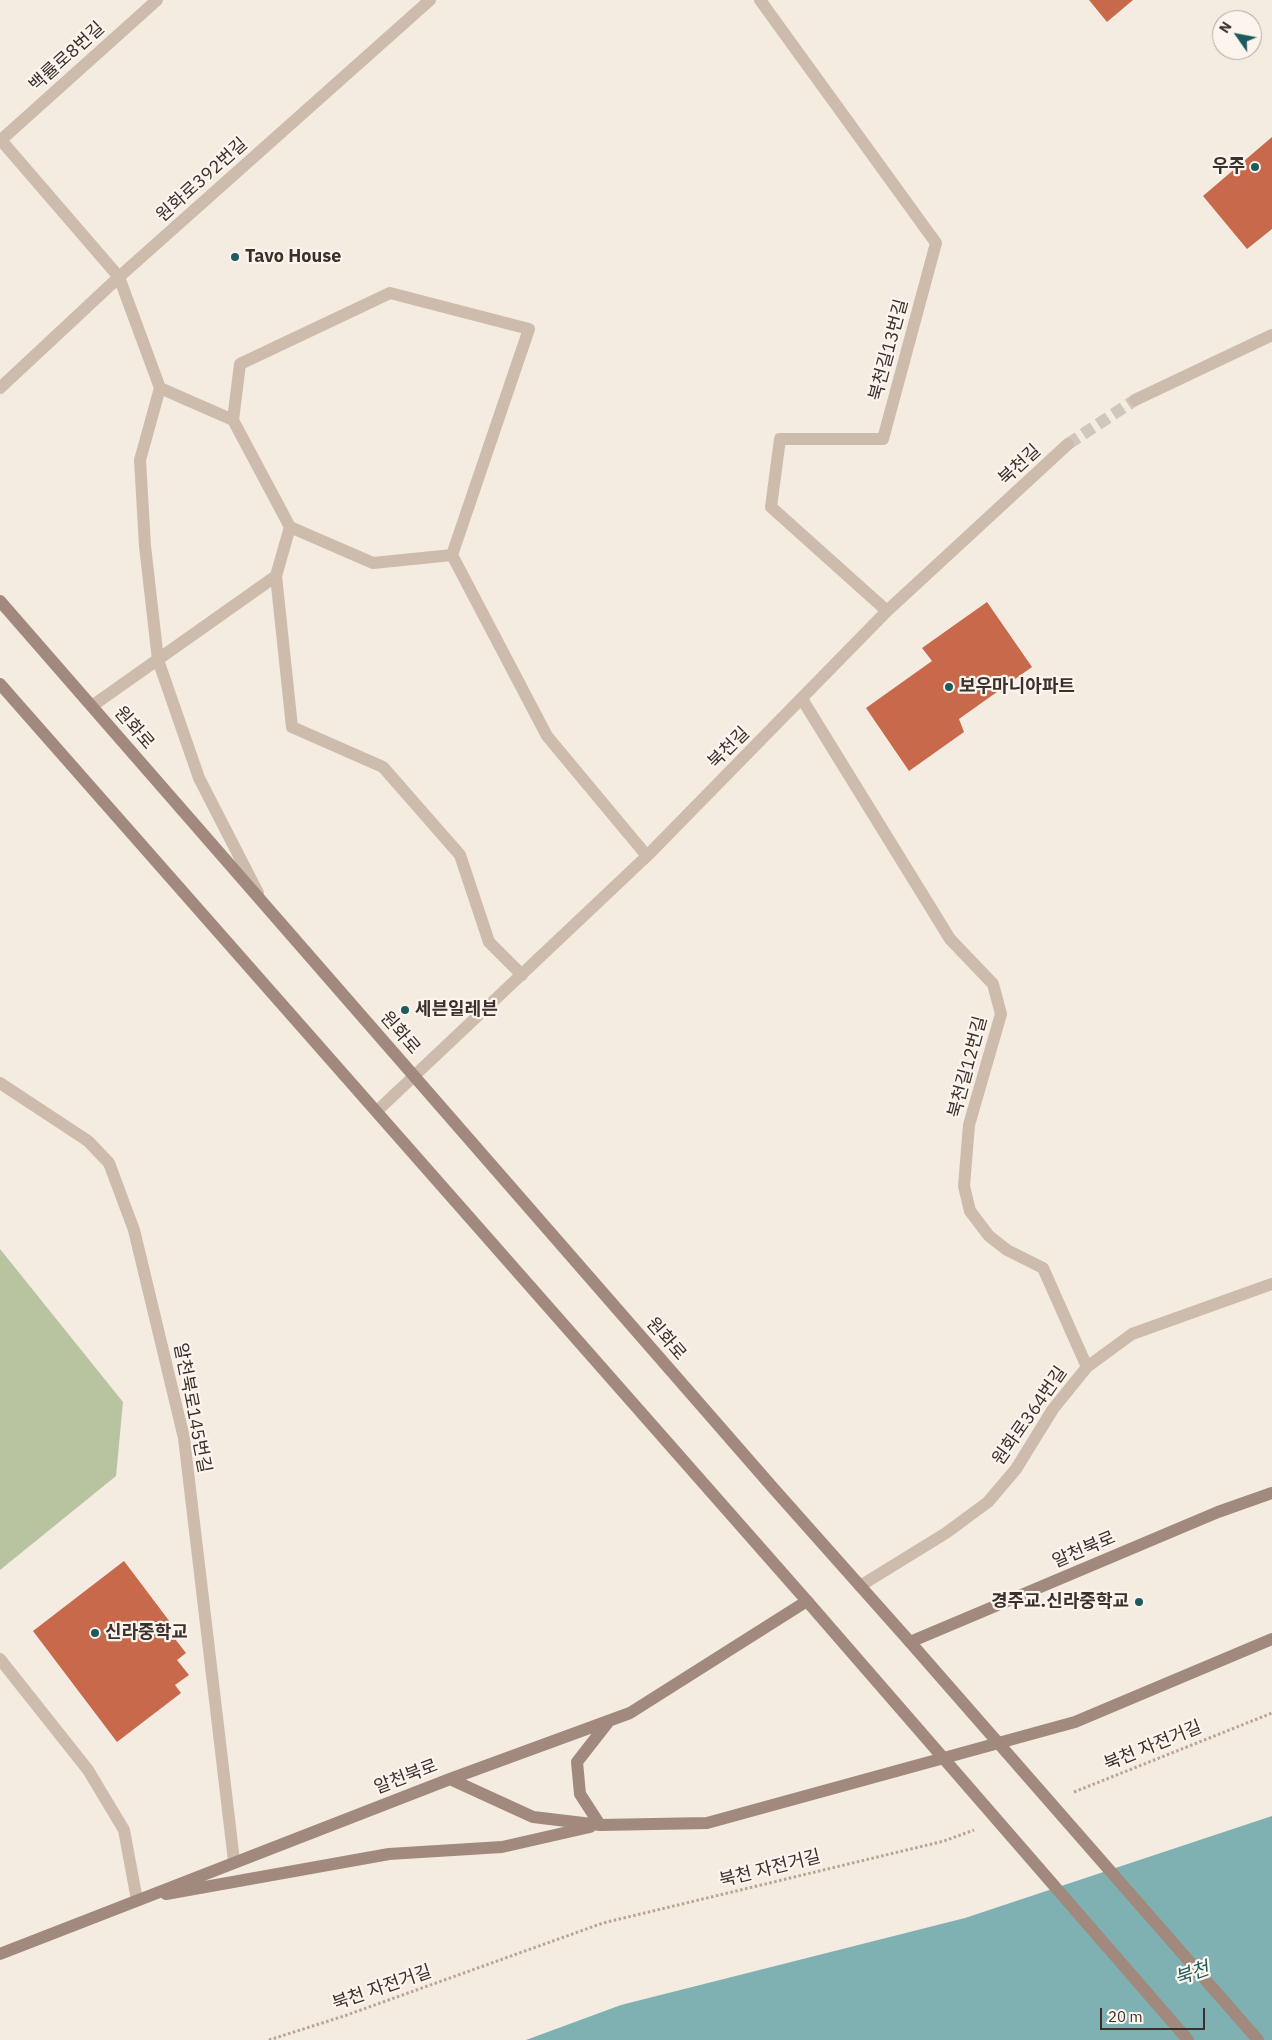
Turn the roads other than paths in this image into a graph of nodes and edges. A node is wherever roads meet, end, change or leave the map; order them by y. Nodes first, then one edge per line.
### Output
1 (157, 0) edge
2 (430, 0) edge
3 (760, 0) edge
4 (0, 139) edge
5 (119, 277) junction
6 (1272, 335) edge
7 (0, 388) edge
8 (160, 388) junction
9 (1135, 400) tunnel mouth
10 (233, 420) junction
11 (1068, 444) tunnel mouth
12 (290, 527) junction
13 (452, 555) junction
14 (276, 576) junction
15 (0, 601) edge
16 (887, 611) junction
17 (158, 660) junction
18 (0, 684) edge
19 (802, 699) junction
20 (92, 706) junction
21 (647, 856) junction
22 (263, 903) junction
23 (522, 975) junction
24 (415, 1077) junction
25 (0, 1083) edge
26 (377, 1111) junction
27 (1272, 1284) edge
28 (1088, 1367) junction
29 (1272, 1492) edge
30 (860, 1586) junction
31 (807, 1601) junction
32 (1272, 1639) edge
33 (910, 1642) junction
34 (0, 1659) edge
35 (609, 1720) junction
36 (450, 1779) junction
37 (600, 1825) junction
38 (234, 1861) junction
39 (137, 1900) junction
40 (0, 1954) edge
41 (1188, 2040) edge
42 (1258, 2040) edge

1 - 4 street, 백률로8번길
2 - 5 street, 원화로392번길
3 - 16 street, 북천길13번길
4 - 5 street, 백률로8번길
5 - 7 street, 원화로392번길
5 - 8 street
6 - 9 street
8 - 10 street
8 - 17 street
10 - 12 street
10 - 13 street
11 - 16 street, 북천길
12 - 13 street
12 - 14 street
13 - 21 street
14 - 17 street
14 - 23 street
15 - 20 main road, 원화로
16 - 19 street, 북천길
17 - 20 street
17 - 22 street
18 - 26 main road
19 - 21 street, 북천길
19 - 28 street, 북천길12번길
20 - 22 main road, 원화로
21 - 23 street, 북천길
22 - 24 main road, 원화로
23 - 24 street, 북천길
24 - 26 street, 북천길
24 - 30 main road, 원화로
25 - 38 street, 알천북로145번길
26 - 31 main road
27 - 28 street, 원화로364번길
28 - 30 street, 원화로364번길
29 - 33 main road, 알천북로
30 - 33 main road, 원화로
31 - 35 main road, 알천북로
31 - 41 main road, bridge
32 - 37 main road
33 - 42 main road, 원화로, bridge
34 - 39 street
35 - 36 main road, 알천북로
35 - 37 main road
36 - 37 main road
36 - 38 main road, 알천북로
37 - 39 main road
38 - 39 main road, 알천북로
39 - 40 main road, 알천북로

